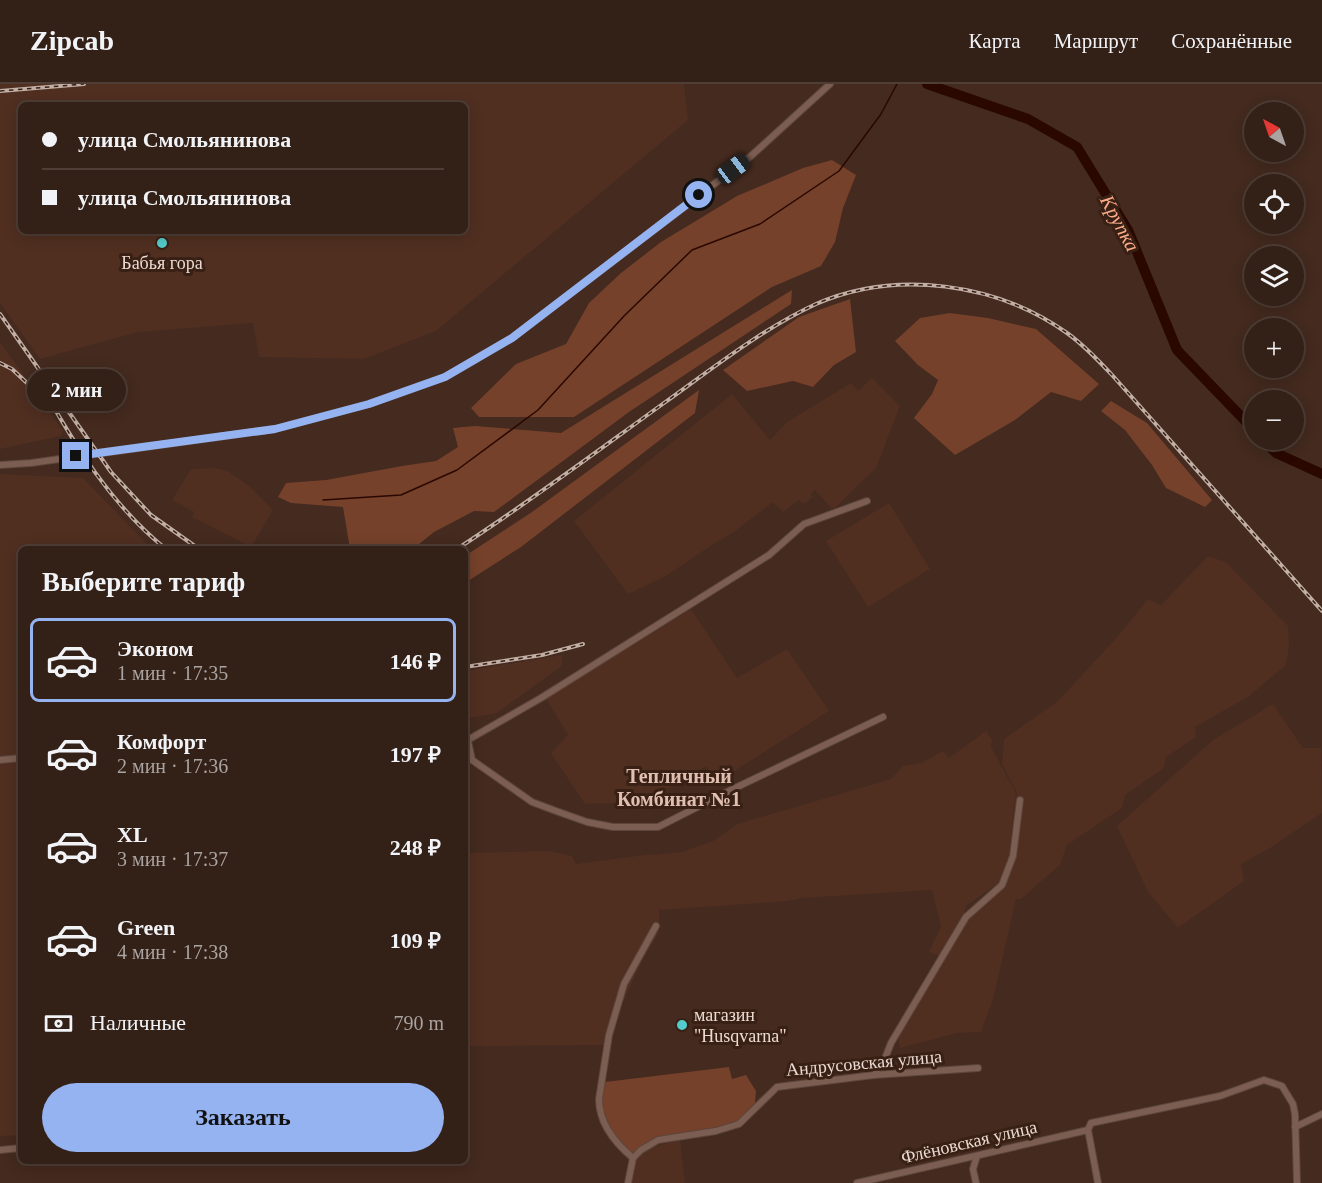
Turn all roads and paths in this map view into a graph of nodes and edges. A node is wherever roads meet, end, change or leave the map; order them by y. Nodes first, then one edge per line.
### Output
1 (830, 84) edge
2 (0, 465) edge
3 (867, 501) dead end
4 (883, 717) dead end
5 (468, 740) edge
6 (468, 747) edge
7 (18, 758) edge
8 (0, 760) edge
9 (1020, 800) dead end
10 (656, 926) dead end
11 (978, 1068) dead end
12 (873, 1075) junction
13 (1322, 1114) edge
14 (1295, 1127) junction
15 (1088, 1130) junction
16 (18, 1148) edge
17 (0, 1150) edge
18 (977, 1155) junction
19 (633, 1158) junction
20 (628, 1183) edge
21 (857, 1183) edge
22 (976, 1183) edge
23 (1098, 1183) edge
24 (1297, 1183) edge

1 - 2 street
3 - 5 street
4 - 6 street
7 - 8 street
9 - 12 street
10 - 19 street
11 - 12 street, Андрусовская улица
12 - 19 street, Андрусовская улица
13 - 14 street
14 - 15 street, Флёновская улица
14 - 24 street
15 - 18 street, Флёновская улица
15 - 23 street
16 - 17 street
18 - 21 street, Флёновская улица
18 - 22 street
19 - 20 street

